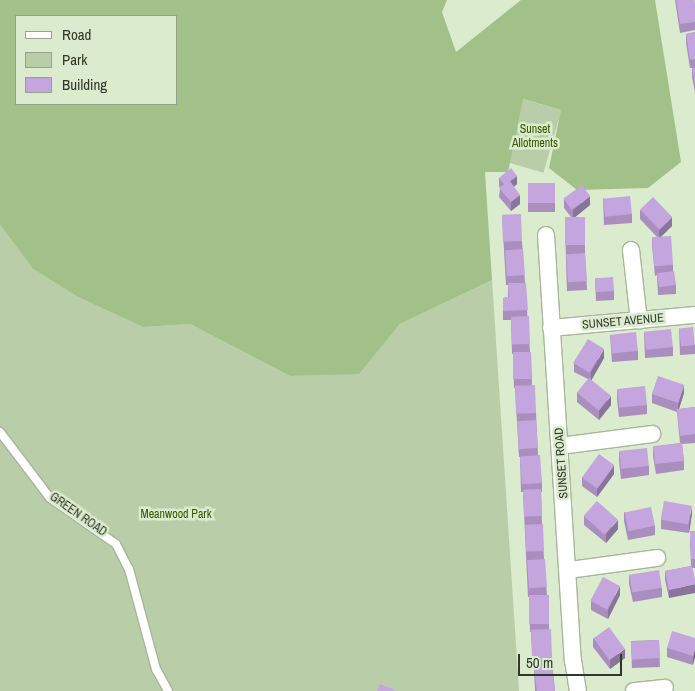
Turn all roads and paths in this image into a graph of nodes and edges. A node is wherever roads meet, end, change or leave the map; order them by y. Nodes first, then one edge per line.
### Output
1 (546, 235) dead end
2 (631, 250) dead end
3 (695, 315) edge
4 (639, 321) junction
5 (551, 328) junction
6 (0, 432) edge
7 (652, 434) dead end
8 (560, 446) junction
9 (656, 558) dead end
10 (569, 570) junction
11 (665, 688) dead end
12 (168, 691) edge
13 (578, 691) edge
14 (634, 691) edge

1 - 5 street, SUNSET ROAD
2 - 4 street
3 - 4 street, SUNSET AVENUE
4 - 5 street, SUNSET AVENUE
5 - 8 street, SUNSET ROAD
6 - 12 lane, GREEN ROAD
7 - 8 street
8 - 10 street, SUNSET ROAD
9 - 10 street
10 - 13 street, SUNSET ROAD
11 - 14 street

